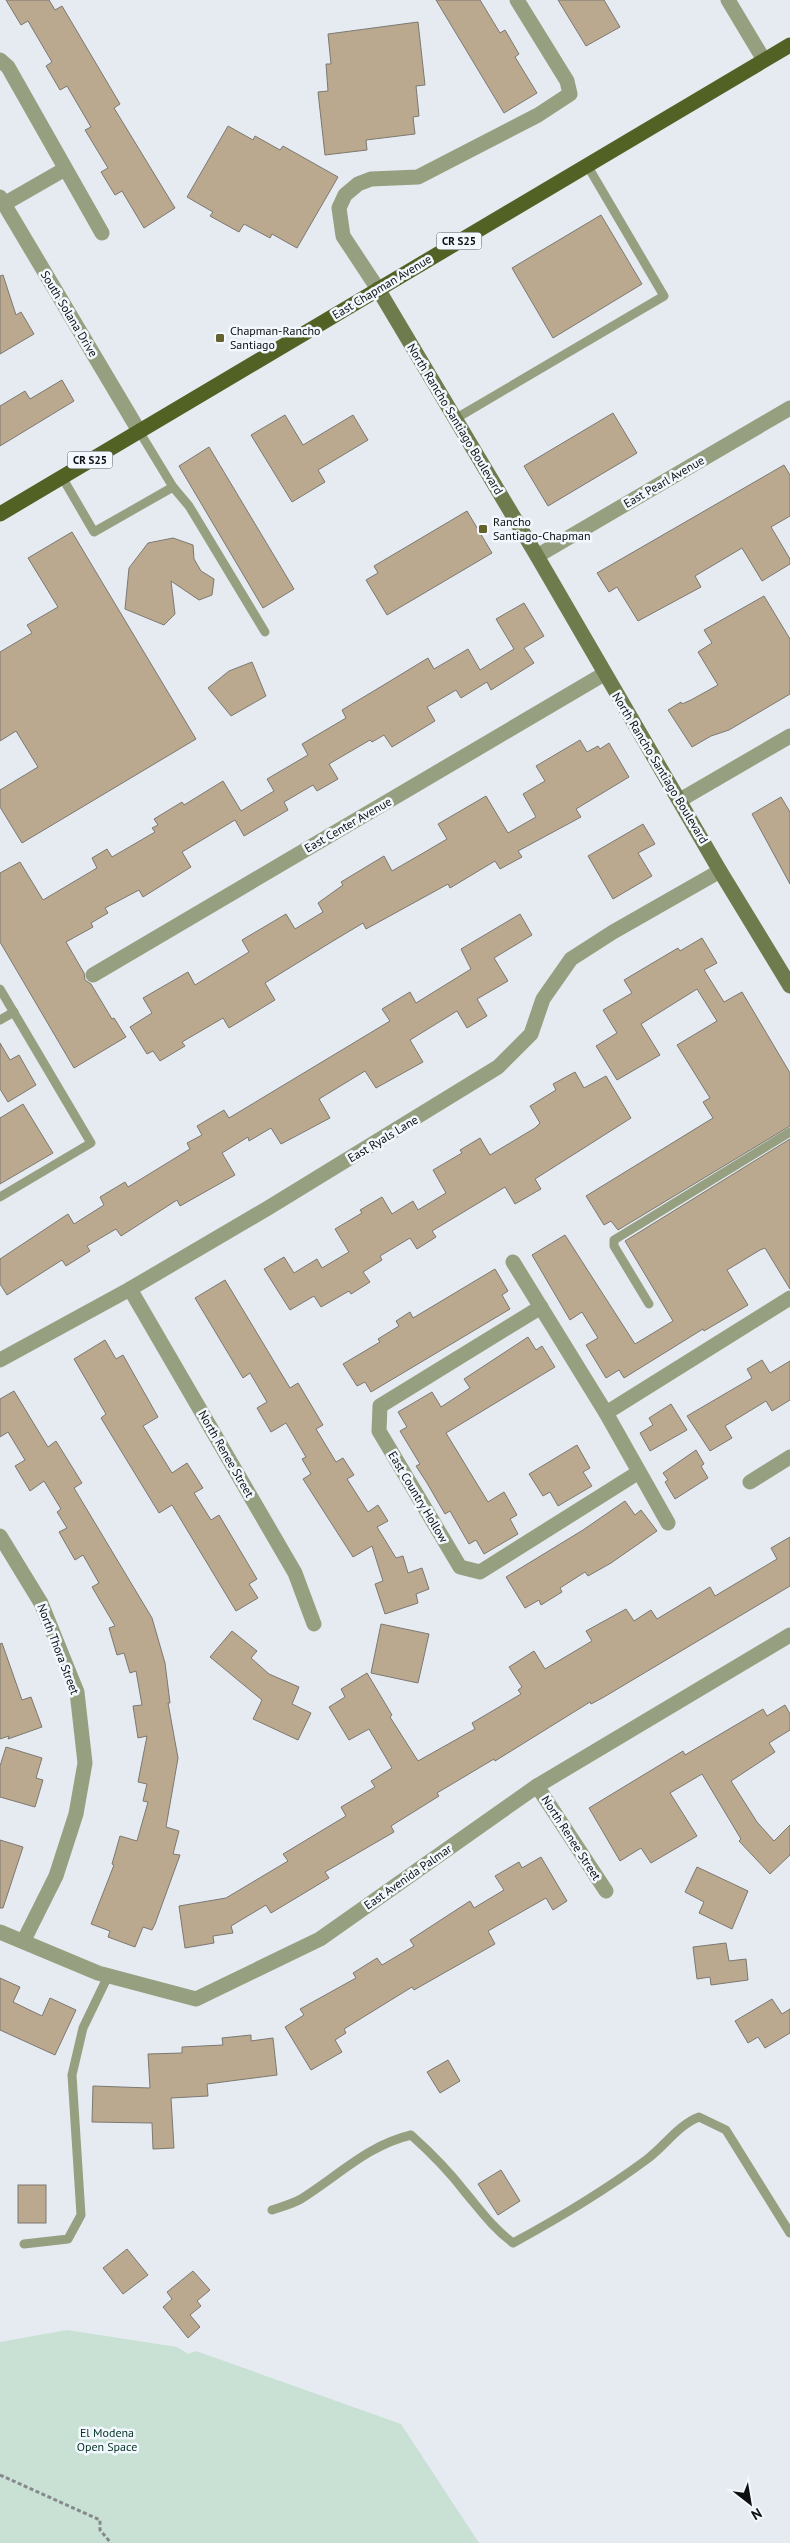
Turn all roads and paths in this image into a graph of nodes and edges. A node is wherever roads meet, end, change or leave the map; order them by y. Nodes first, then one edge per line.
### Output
1 (517, 0) edge
2 (728, 0) edge
3 (790, 44) edge
4 (0, 60) edge
5 (764, 60) junction
6 (586, 165) junction
7 (65, 169) junction
8 (2, 201) edge
9 (102, 233) dead end
10 (378, 289) junction
11 (790, 408) edge
12 (455, 418) junction
13 (139, 431) junction
14 (62, 477) junction
15 (173, 486) junction
16 (0, 514) edge
17 (537, 556) junction
18 (265, 632) dead end
19 (604, 674) junction
20 (790, 736) edge
21 (680, 800) junction
22 (720, 871) junction
23 (93, 975) dead end
24 (790, 986) edge
25 (0, 989) edge
26 (14, 1012) junction
27 (0, 1020) edge
28 (790, 1132) edge
29 (0, 1197) edge
30 (513, 1262) dead end
31 (130, 1289) junction
32 (790, 1298) edge
33 (649, 1304) dead end
34 (541, 1307) junction
35 (0, 1360) edge
36 (606, 1413) junction
37 (790, 1457) edge
38 (639, 1472) junction
39 (750, 1482) dead end
40 (668, 1523) dead end
41 (0, 1536) edge
42 (314, 1624) dead end
43 (790, 1635) edge
44 (537, 1786) junction
45 (606, 1891) dead end
46 (0, 1932) edge
47 (24, 1940) junction
48 (108, 1976) junction
49 (272, 2210) dead end
50 (790, 2233) edge
51 (24, 2244) dead end
52 (0, 2475) edge
53 (111, 2543) edge

1 - 10 street, North Rancho Santiago Boulevard
2 - 5 street
3 - 5 main road, East Chapman Avenue / CR S25
4 - 7 street
5 - 6 main road, East Chapman Avenue / CR S25
6 - 10 main road, East Chapman Avenue / CR S25
6 - 12 lane
7 - 8 street
7 - 9 street
8 - 13 street, South Solana Drive
10 - 12 street, North Rancho Santiago Boulevard
10 - 13 main road, East Chapman Avenue / CR S25
11 - 17 street, East Pearl Avenue
12 - 17 street, North Rancho Santiago Boulevard
13 - 14 main road, East Chapman Avenue / CR S25
13 - 15 lane
14 - 15 lane
14 - 16 main road, East Chapman Avenue / CR S25
15 - 18 lane
17 - 19 street, North Rancho Santiago Boulevard
19 - 21 street, North Rancho Santiago Boulevard
19 - 23 street, East Center Avenue
20 - 21 street
21 - 22 street, North Rancho Santiago Boulevard
22 - 24 street, North Rancho Santiago Boulevard
22 - 31 street, East Ryals Lane
25 - 26 lane
26 - 27 lane
26 - 29 lane
28 - 33 lane
30 - 34 street
31 - 35 street, East Ryals Lane
31 - 42 street, North Renee Street
32 - 36 street
34 - 36 street
34 - 38 street, East Country Hollow
36 - 38 street
37 - 39 street
38 - 40 street
41 - 47 street, North Thora Street
43 - 44 street, East Avenida Palmar
44 - 45 street, North Renee Street
44 - 48 street, East Avenida Palmar
46 - 47 street, East Avenida Palmar
47 - 48 street, East Avenida Palmar
48 - 51 lane
49 - 50 lane
52 - 53 path

